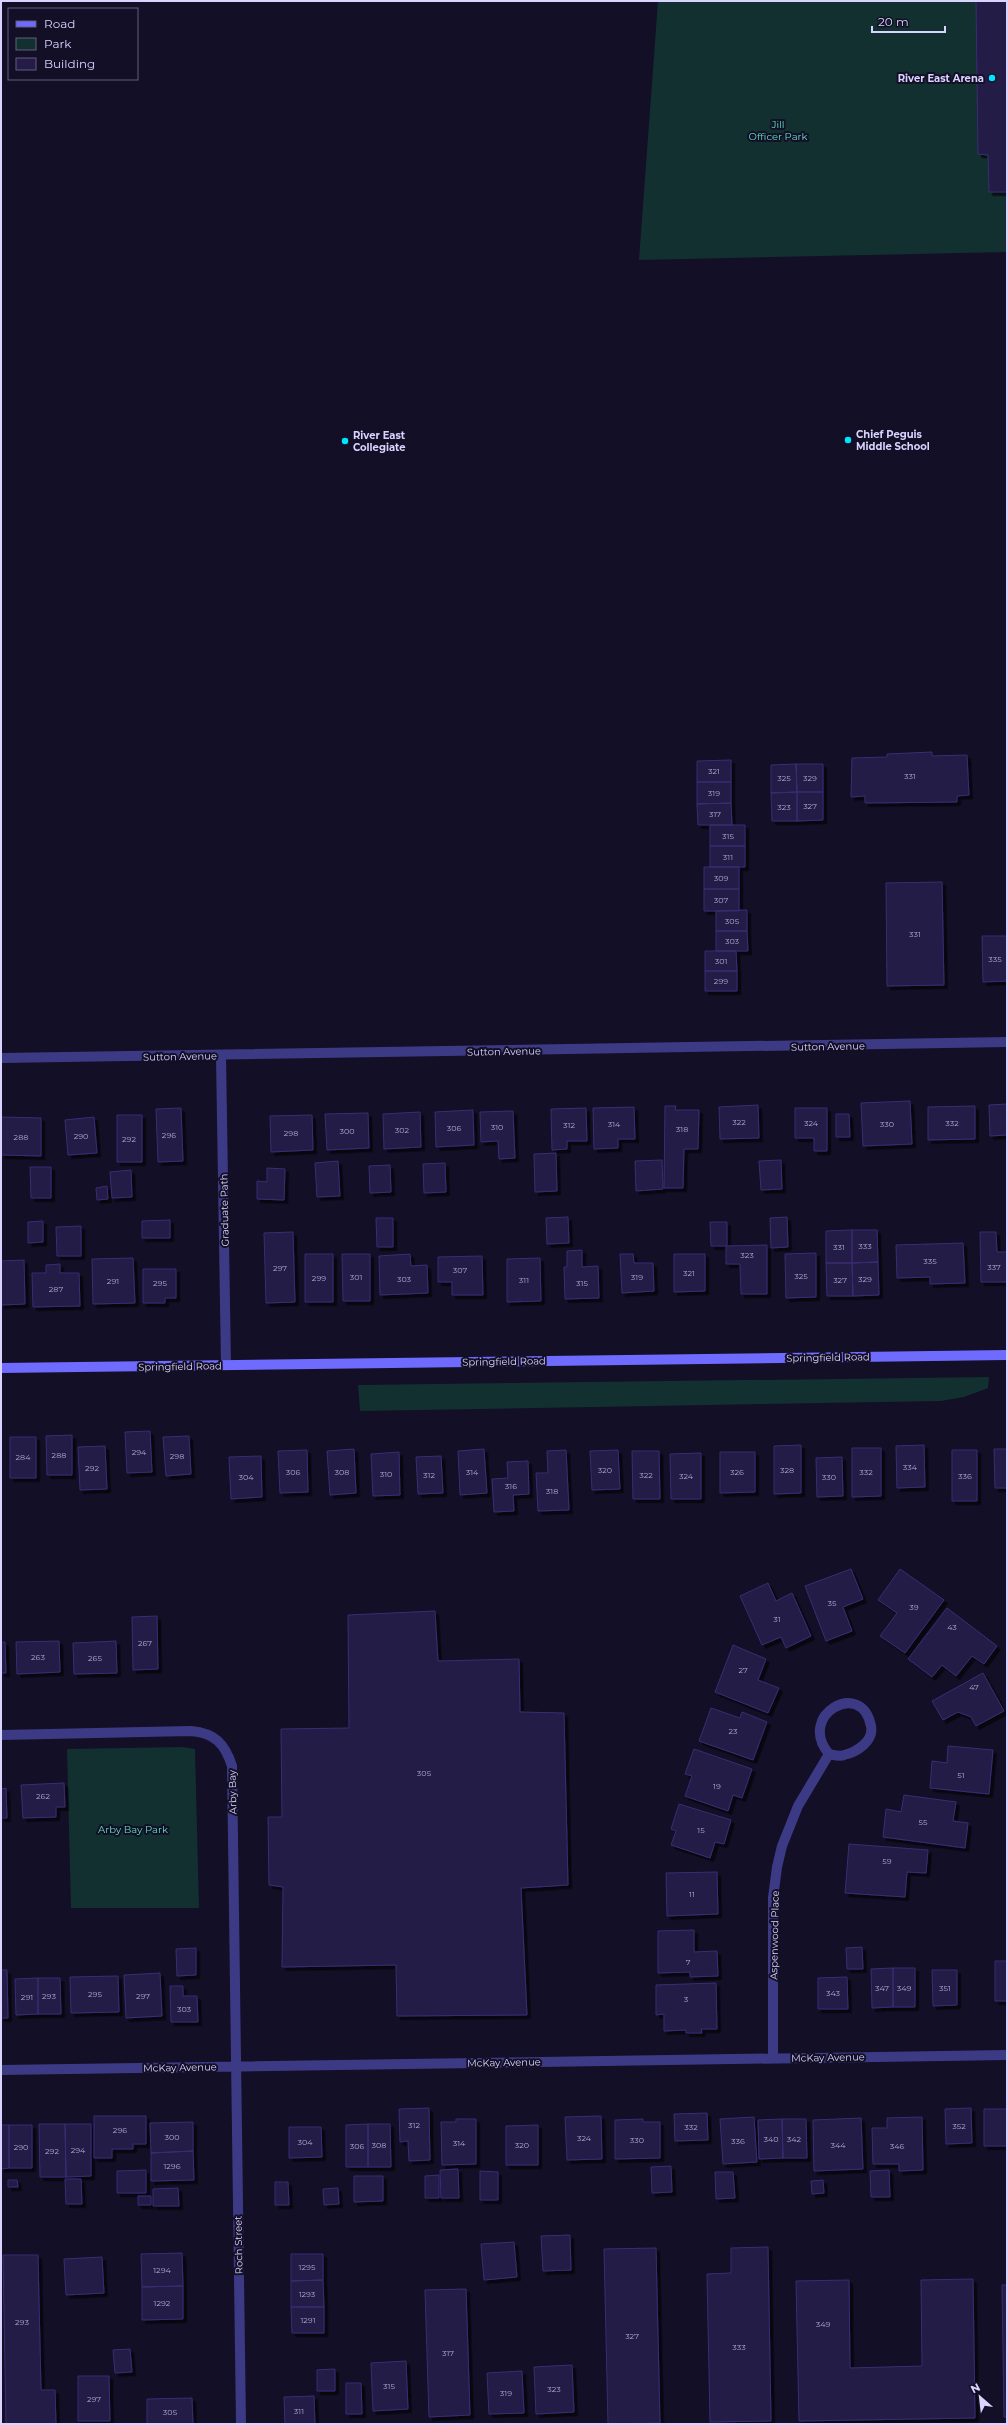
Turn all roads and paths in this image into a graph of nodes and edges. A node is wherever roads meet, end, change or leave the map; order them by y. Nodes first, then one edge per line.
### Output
1 (1007, 1042) edge
2 (221, 1056) junction
3 (1, 1058) edge
4 (1007, 1354) edge
5 (226, 1365) junction
6 (1, 1368) edge
7 (1, 1735) edge
8 (829, 1754) junction
9 (1007, 2055) edge
10 (773, 2057) junction
11 (236, 2067) junction
12 (1, 2070) edge
13 (241, 2424) edge

1 - 2 street, Sutton Avenue
2 - 3 street, Sutton Avenue
2 - 5 street, Graduate Path
4 - 5 street, Springfield Road
5 - 6 street, Springfield Road
7 - 11 street, Arby Bay
8 - 8 street
8 - 10 street, Aspenwood Place
9 - 10 street, McKay Avenue
10 - 11 street, McKay Avenue
11 - 12 street, McKay Avenue
11 - 13 street, Roch Street

